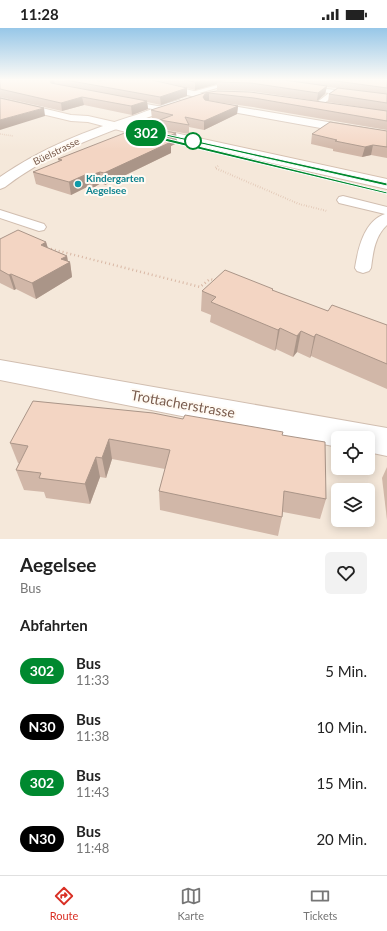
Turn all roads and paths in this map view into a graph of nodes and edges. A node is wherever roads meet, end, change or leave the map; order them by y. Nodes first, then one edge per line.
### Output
1 (15, 104) edge
2 (136, 104) edge
3 (176, 104) edge
4 (227, 104) edge
5 (315, 105) edge
6 (334, 108) edge
7 (163, 109) junction
8 (116, 126) junction
9 (145, 133) junction
10 (0, 134) edge
11 (13, 136) dead end
12 (387, 136) edge
13 (219, 165) dead end
14 (0, 184) edge
15 (387, 184) edge
16 (387, 192) edge
17 (343, 200) dead end
18 (327, 211) dead end
19 (387, 211) edge
20 (0, 214) edge
21 (387, 218) edge
22 (39, 227) dead end
23 (40, 245) edge
24 (363, 268) dead end
25 (224, 284) edge
26 (0, 370) edge
27 (331, 431) edge
28 (375, 440) edge
29 (387, 442) edge

1 - 8 street
2 - 7 lane
3 - 7 street, Büelstrasse
4 - 12 street
5 - 6 street
7 - 8 street, Büelstrasse
8 - 9 street
8 - 14 street, Büelstrasse
9 - 15 street
9 - 16 street
10 - 11 path
13 - 18 path
17 - 19 lane
20 - 22 lane
21 - 24 lane
23 - 25 path
26 - 27 street, Trottacherstrasse
28 - 29 street, Trottacherstrasse

